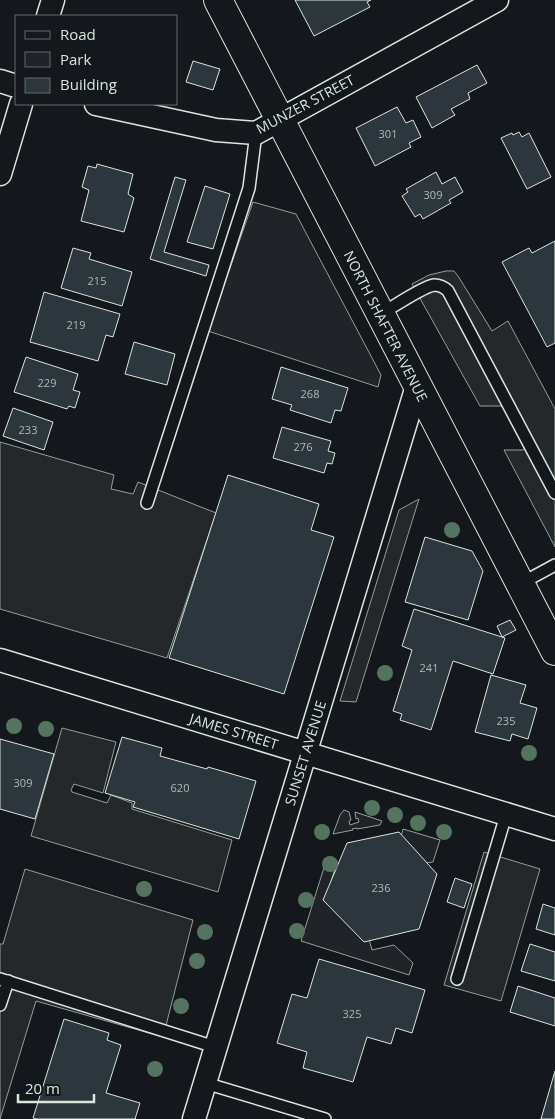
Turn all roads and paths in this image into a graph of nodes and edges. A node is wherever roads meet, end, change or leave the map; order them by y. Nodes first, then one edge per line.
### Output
1 (53, 0) edge
2 (218, 0) edge
3 (497, 0) edge
4 (48, 15) edge
5 (0, 81) edge
6 (15, 86) edge
7 (21, 105) edge
8 (101, 105) edge
9 (280, 119) junction
10 (256, 133) junction
11 (0, 174) edge
12 (381, 314) junction
13 (417, 386) junction
14 (555, 493) edge
15 (147, 503) dead end
16 (555, 566) edge
17 (520, 584) junction
18 (555, 651) edge
19 (0, 660) edge
20 (305, 753) junction
21 (506, 815) junction
22 (555, 829) edge
23 (457, 979) dead end
24 (4, 980) edge
25 (0, 1005) edge
26 (216, 1047) junction
27 (205, 1083) junction
28 (194, 1119) edge
29 (325, 1119) edge

1 - 4 street
2 - 9 main road, NORTH SHAFTER AVENUE
3 - 9 street, MUNZER STREET
5 - 6 street
7 - 11 street
8 - 10 street, MUNZER STREET
9 - 10 street, MUNZER STREET
9 - 12 main road, NORTH SHAFTER AVENUE
10 - 15 lane
12 - 13 main road, NORTH SHAFTER AVENUE
12 - 14 lane
13 - 17 main road, NORTH SHAFTER AVENUE
13 - 20 street, SUNSET AVENUE
16 - 17 lane
17 - 18 main road, NORTH SHAFTER AVENUE
19 - 20 street, JAMES STREET
20 - 21 street, JAMES STREET
20 - 26 street, SUNSET AVENUE
21 - 22 street, JAMES STREET
21 - 23 lane
24 - 25 lane
24 - 26 lane
26 - 27 street, SUNSET AVENUE
27 - 28 street, SUNSET AVENUE
27 - 29 lane

